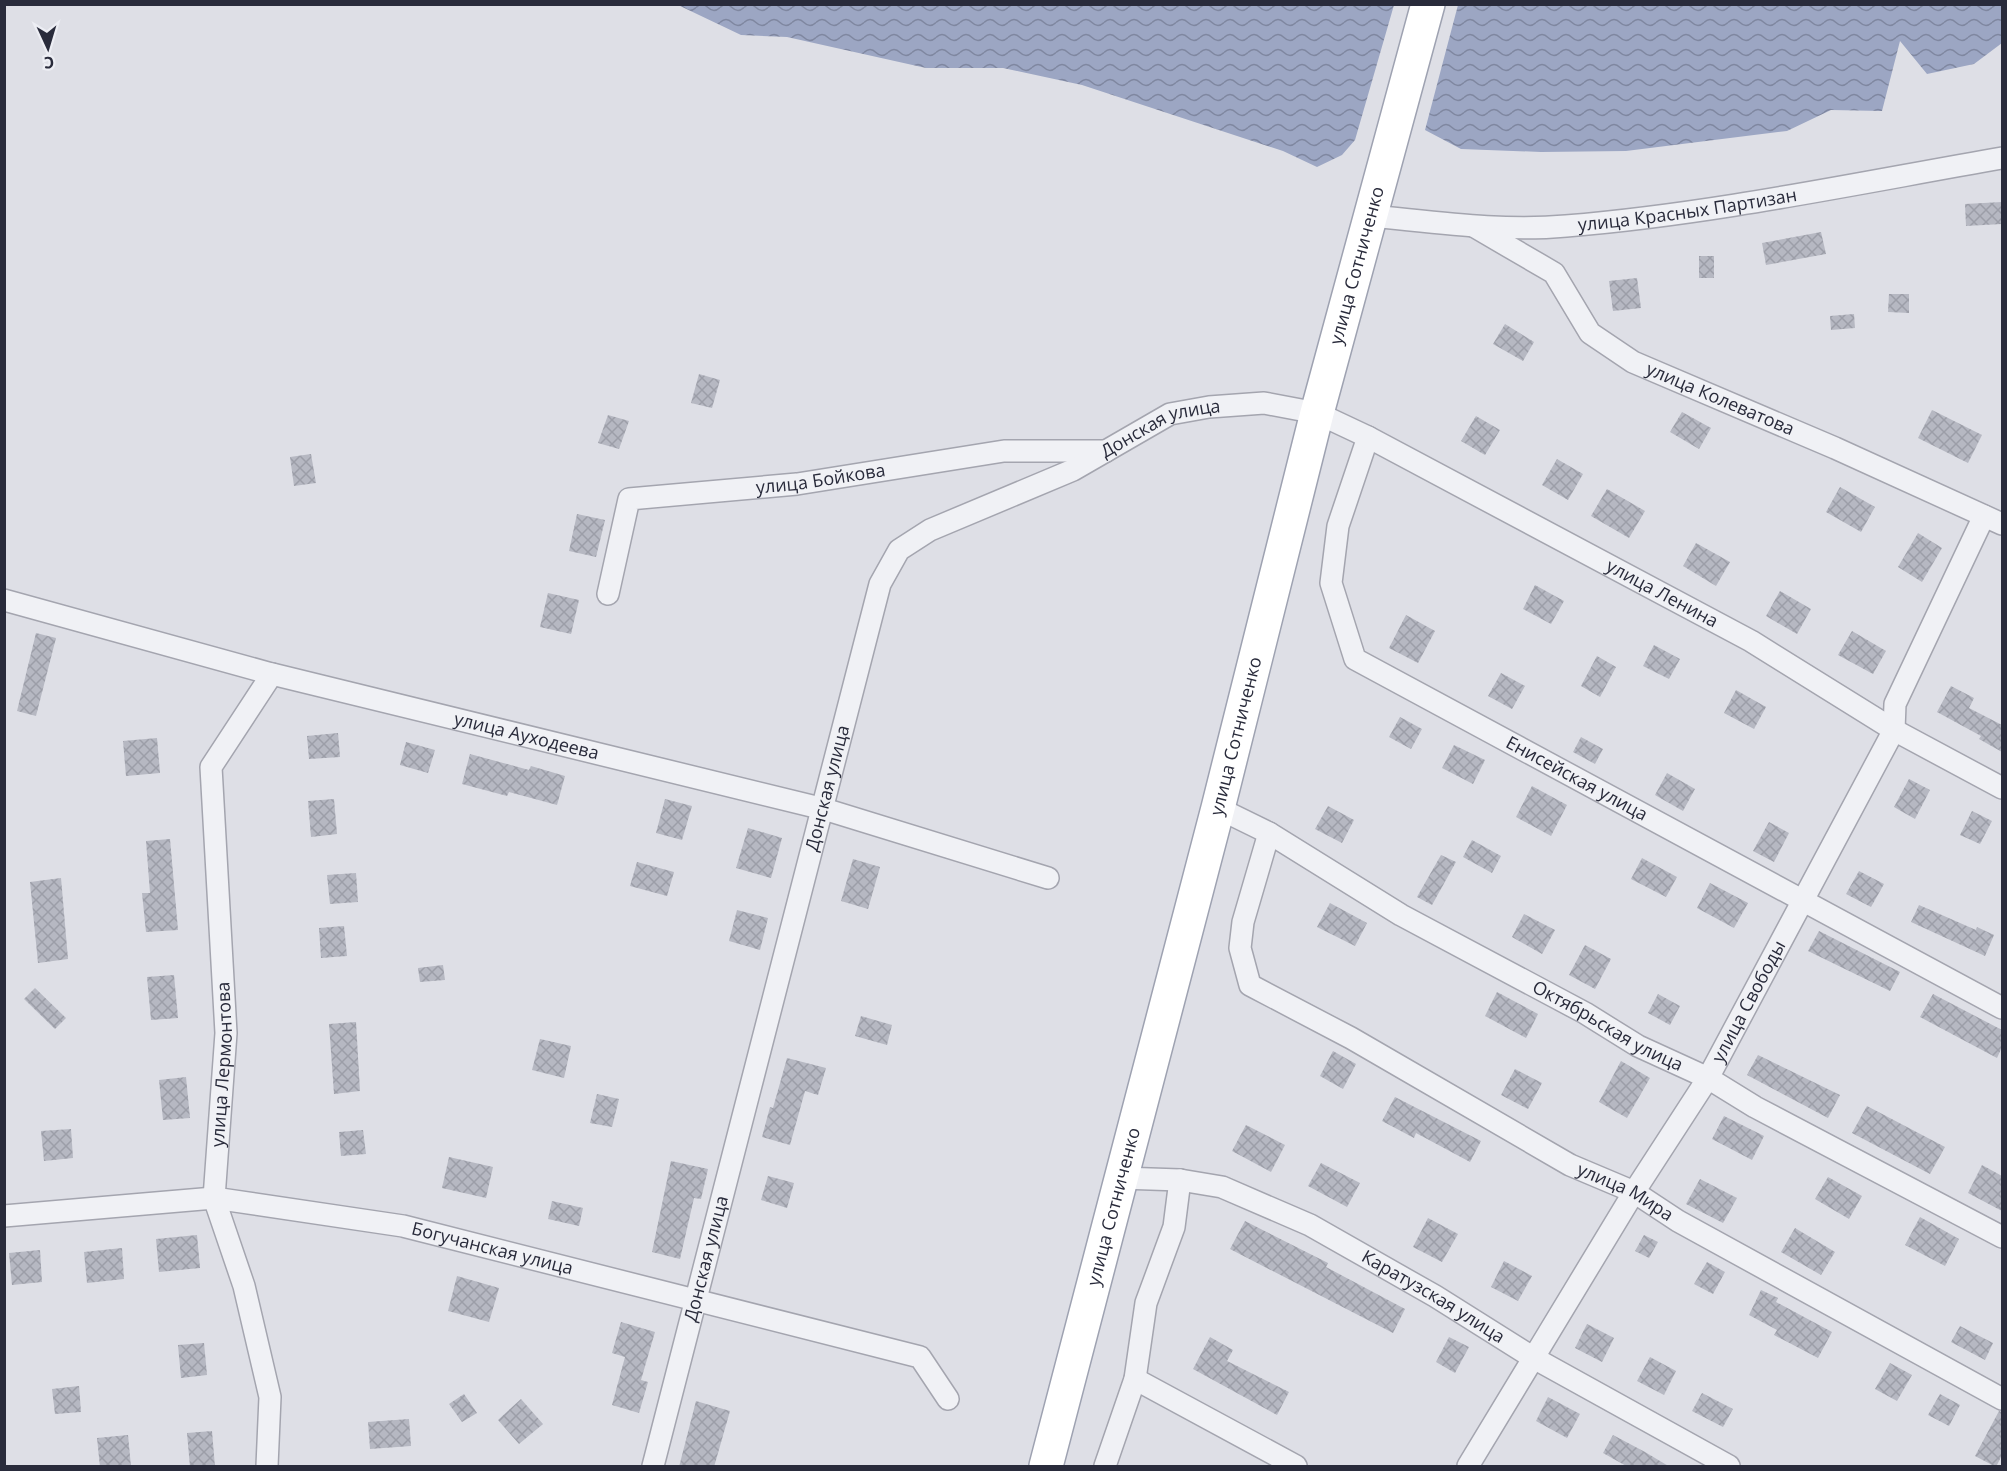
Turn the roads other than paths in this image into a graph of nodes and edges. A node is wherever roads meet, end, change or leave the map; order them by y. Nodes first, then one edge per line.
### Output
1 (1428, 4) edge
2 (2002, 158) edge
3 (1371, 216) junction
4 (1474, 226) junction
5 (1317, 413) junction
6 (1368, 436) junction
7 (1107, 450) junction
8 (1993, 520) edge
9 (608, 594) dead end
10 (5, 600) edge
11 (272, 674) junction
12 (1894, 730) junction
13 (2002, 788) edge
14 (1218, 808) junction
15 (824, 809) junction
16 (1269, 833) junction
17 (1048, 878) dead end
18 (1804, 900) junction
19 (2002, 1008) edge
20 (1708, 1078) junction
21 (1121, 1178) junction
22 (1180, 1180) junction
23 (1634, 1192) junction
24 (214, 1198) junction
25 (4, 1216) edge
26 (2002, 1237) edge
27 (697, 1300) junction
28 (1532, 1357) junction
29 (1135, 1379) junction
30 (948, 1399) dead end
31 (2002, 1399) edge
32 (267, 1467) edge
33 (653, 1467) edge
34 (1046, 1467) edge
35 (1105, 1467) edge
36 (1296, 1467) edge
37 (1468, 1467) edge
38 (1729, 1467) edge

1 - 3 main road, улица Сотниченко
2 - 4 street, улица Красных Партизан
3 - 4 street, улица Красных Партизан
3 - 5 main road, улица Сотниченко
4 - 8 street, улица Колеватова
5 - 6 street, улица Ленина
5 - 7 street, Донская улица
5 - 14 main road, улица Сотниченко
6 - 12 street, улица Ленина
6 - 18 street, Енисейская улица
7 - 9 street, улица Бойкова
7 - 15 street, Донская улица
8 - 12 street, улица Свободы
10 - 11 street, улица Ауходеева
11 - 15 street, улица Ауходеева
11 - 24 street, улица Лермонтова
12 - 13 street, улица Ленина
12 - 18 street, улица Свободы
14 - 16 street, Октябрьская улица
14 - 21 main road, улица Сотниченко
15 - 17 street, улица Ауходеева
15 - 27 street, Донская улица
16 - 20 street, Октябрьская улица
16 - 23 street, улица Мира
18 - 19 street, Енисейская улица
18 - 20 street, улица Свободы
20 - 23 street, улица Свободы
20 - 26 street, Октябрьская улица
21 - 22 street, Каратузская улица
21 - 34 main road, улица Сотниченко
22 - 28 street, Каратузская улица
22 - 29 street
23 - 28 street, улица Свободы
23 - 31 street, улица Мира
24 - 25 street, Богучанская улица
24 - 27 street, Богучанская улица
24 - 32 street, улица Лермонтова
27 - 30 street, Богучанская улица
27 - 33 street, Донская улица
28 - 37 street, улица Свободы
28 - 38 street, Каратузская улица
29 - 35 street
29 - 36 street

